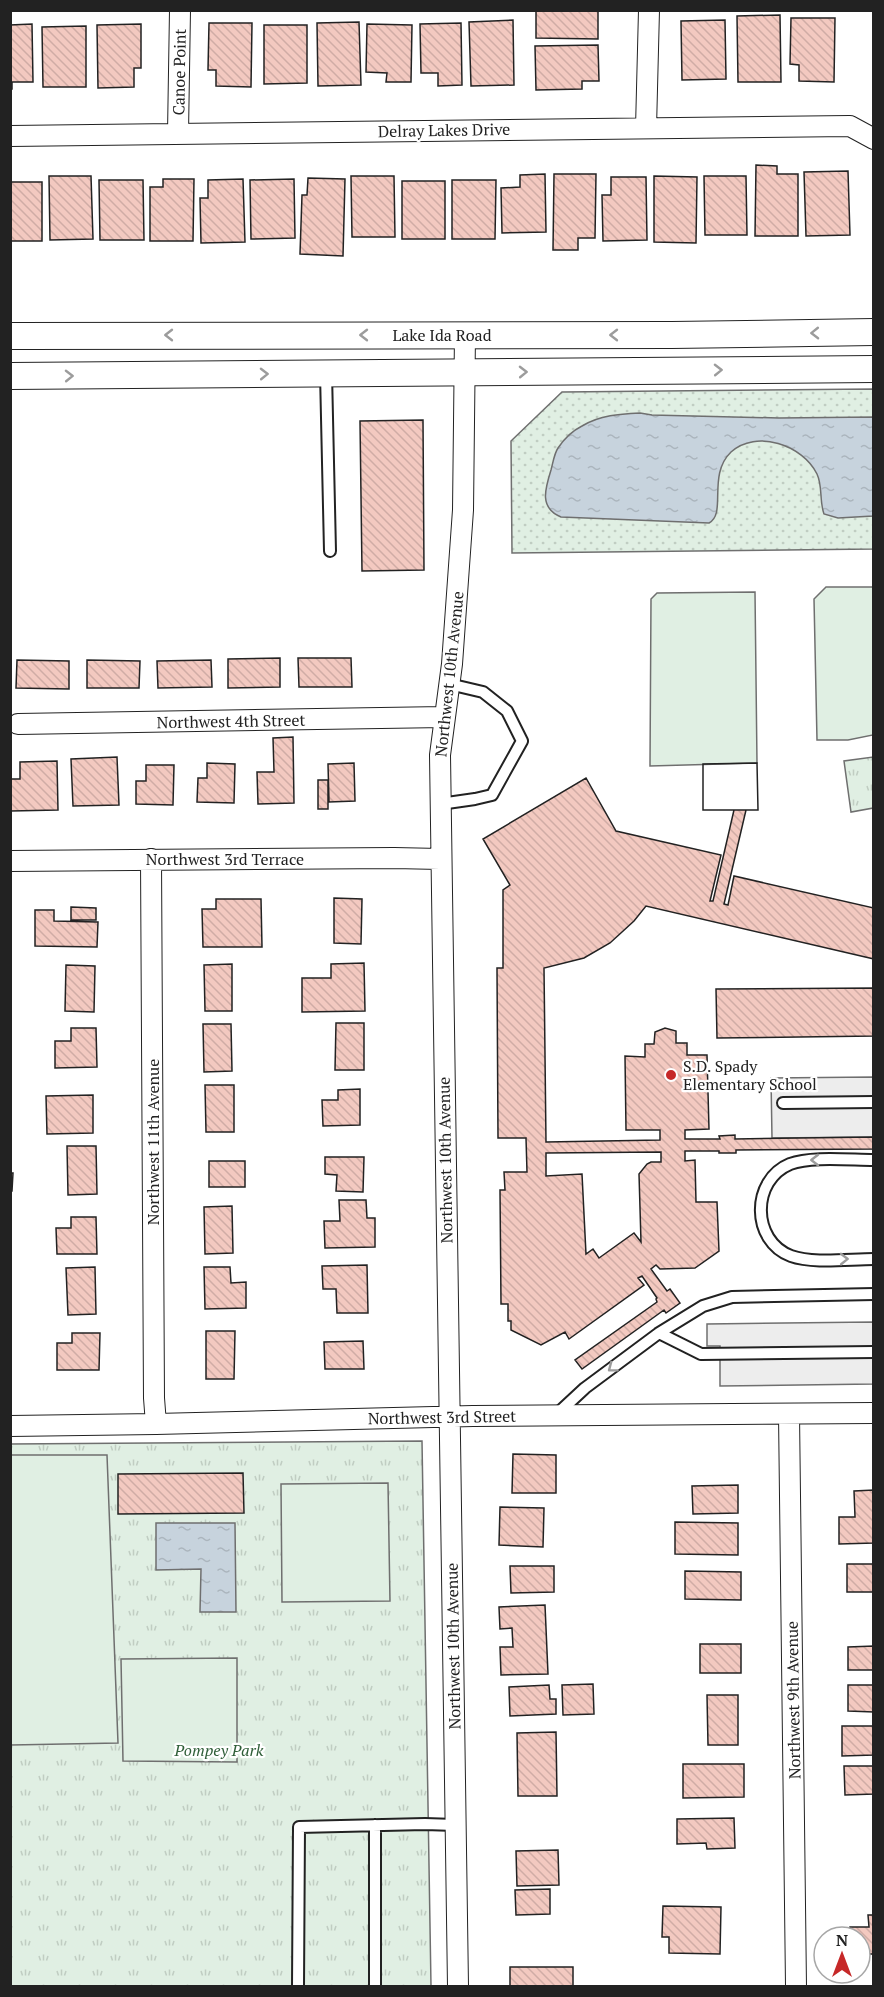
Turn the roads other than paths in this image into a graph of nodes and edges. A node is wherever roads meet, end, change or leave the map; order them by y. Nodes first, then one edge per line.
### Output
1 (180, 10) edge
2 (649, 10) edge
3 (646, 128) junction
4 (178, 133) junction
5 (10, 136) edge
6 (873, 139) edge
7 (873, 332) edge
8 (465, 334) junction
9 (10, 336) edge
10 (873, 369) edge
11 (465, 372) junction
12 (326, 373) junction
13 (10, 376) edge
14 (330, 551) dead end
15 (449, 684) junction
16 (444, 717) junction
17 (18, 724) dead end
18 (440, 804) junction
19 (151, 859) junction
20 (440, 860) junction
21 (10, 861) edge
22 (873, 1102) edge
23 (783, 1103) dead end
24 (873, 1160) edge
25 (873, 1259) edge
26 (873, 1294) edge
27 (659, 1333) junction
28 (873, 1352) edge
29 (873, 1413) edge
30 (789, 1414) junction
31 (555, 1416) junction
32 (449, 1417) junction
33 (156, 1424) junction
34 (10, 1426) edge
35 (375, 1825) junction
36 (455, 1825) junction
37 (298, 1986) edge
38 (375, 1986) edge
39 (458, 1986) edge
40 (796, 1986) edge

1 - 4 street, Canoe Point
2 - 3 street
3 - 4 street, Delray Lakes Drive
3 - 6 street, Delray Lakes Drive
4 - 5 street, Delray Lakes Drive
7 -> 8 street, Lake Ida Road
8 -> 9 street, Lake Ida Road
8 - 11 street, Northwest 10th Avenue
11 -> 10 street
11 - 12 street
11 - 15 street, Northwest 10th Avenue
13 -> 12 street
12 - 14 lane
15 - 16 street, Northwest 10th Avenue
15 - 18 lane
16 - 17 street, Northwest 4th Street
16 - 18 street, Northwest 10th Avenue
18 - 20 street, Northwest 10th Avenue
19 - 20 street, Northwest 3rd Terrace
19 - 21 street, Northwest 3rd Terrace
19 - 33 street, Northwest 11th Avenue
20 - 32 street, Northwest 10th Avenue
22 - 23 lane
24 -> 25 lane
26 - 27 lane
27 - 28 lane
27 -> 31 lane
29 - 30 street, Northwest 3rd Street
30 - 31 street, Northwest 3rd Street
30 - 40 street, Northwest 9th Avenue
31 - 32 street, Northwest 3rd Street
32 - 33 street, Northwest 3rd Street
32 - 36 street, Northwest 10th Avenue
33 - 34 street, Northwest 3rd Street
35 - 36 lane
35 - 37 lane
35 - 38 lane
36 - 39 street, Northwest 10th Avenue

